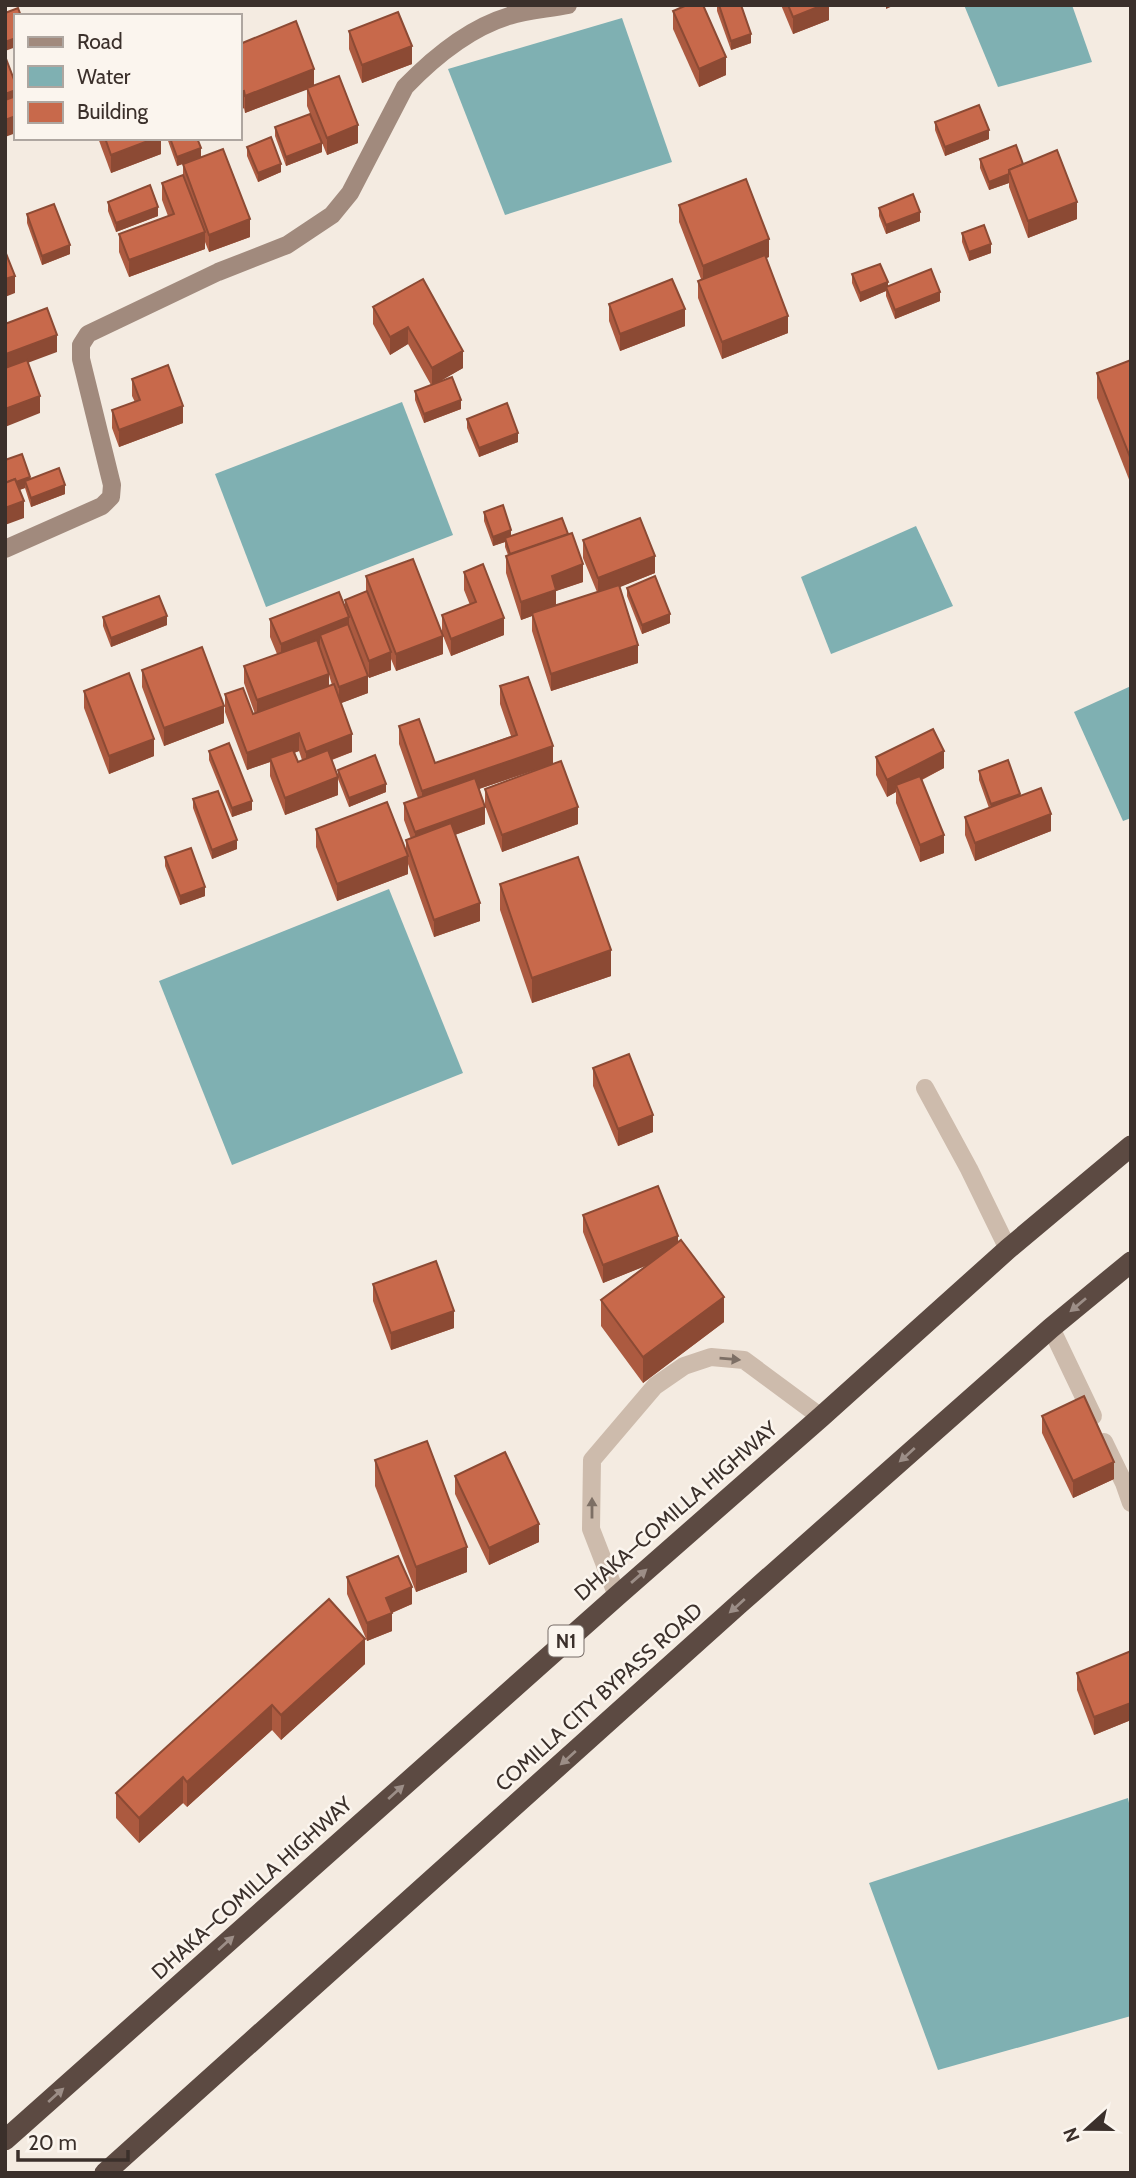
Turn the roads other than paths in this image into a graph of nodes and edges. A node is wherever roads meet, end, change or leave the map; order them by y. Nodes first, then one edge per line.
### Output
1 (568, 5) edge
2 (5, 549) edge
3 (925, 1088) dead end
4 (1131, 1146) edge
5 (1008, 1249) junction
6 (1131, 1262) edge
7 (1051, 1328) junction
8 (821, 1417) junction
9 (1131, 1503) edge
10 (617, 1595) junction
11 (7, 2134) edge
12 (105, 2173) edge

1 - 2 street
3 - 5 street
4 - 5 highway, DHAKA–COMILLA HIGHWAY / N1
5 - 8 highway, DHAKA–COMILLA HIGHWAY / N1
6 -> 7 highway, COMILLA CITY BYPASS ROAD
7 - 9 street
7 -> 12 highway, COMILLA CITY BYPASS ROAD
10 -> 8 highway, DHAKA–COMILLA HIGHWAY / N1
10 -> 8 street
11 -> 10 highway, DHAKA–COMILLA HIGHWAY / N1

